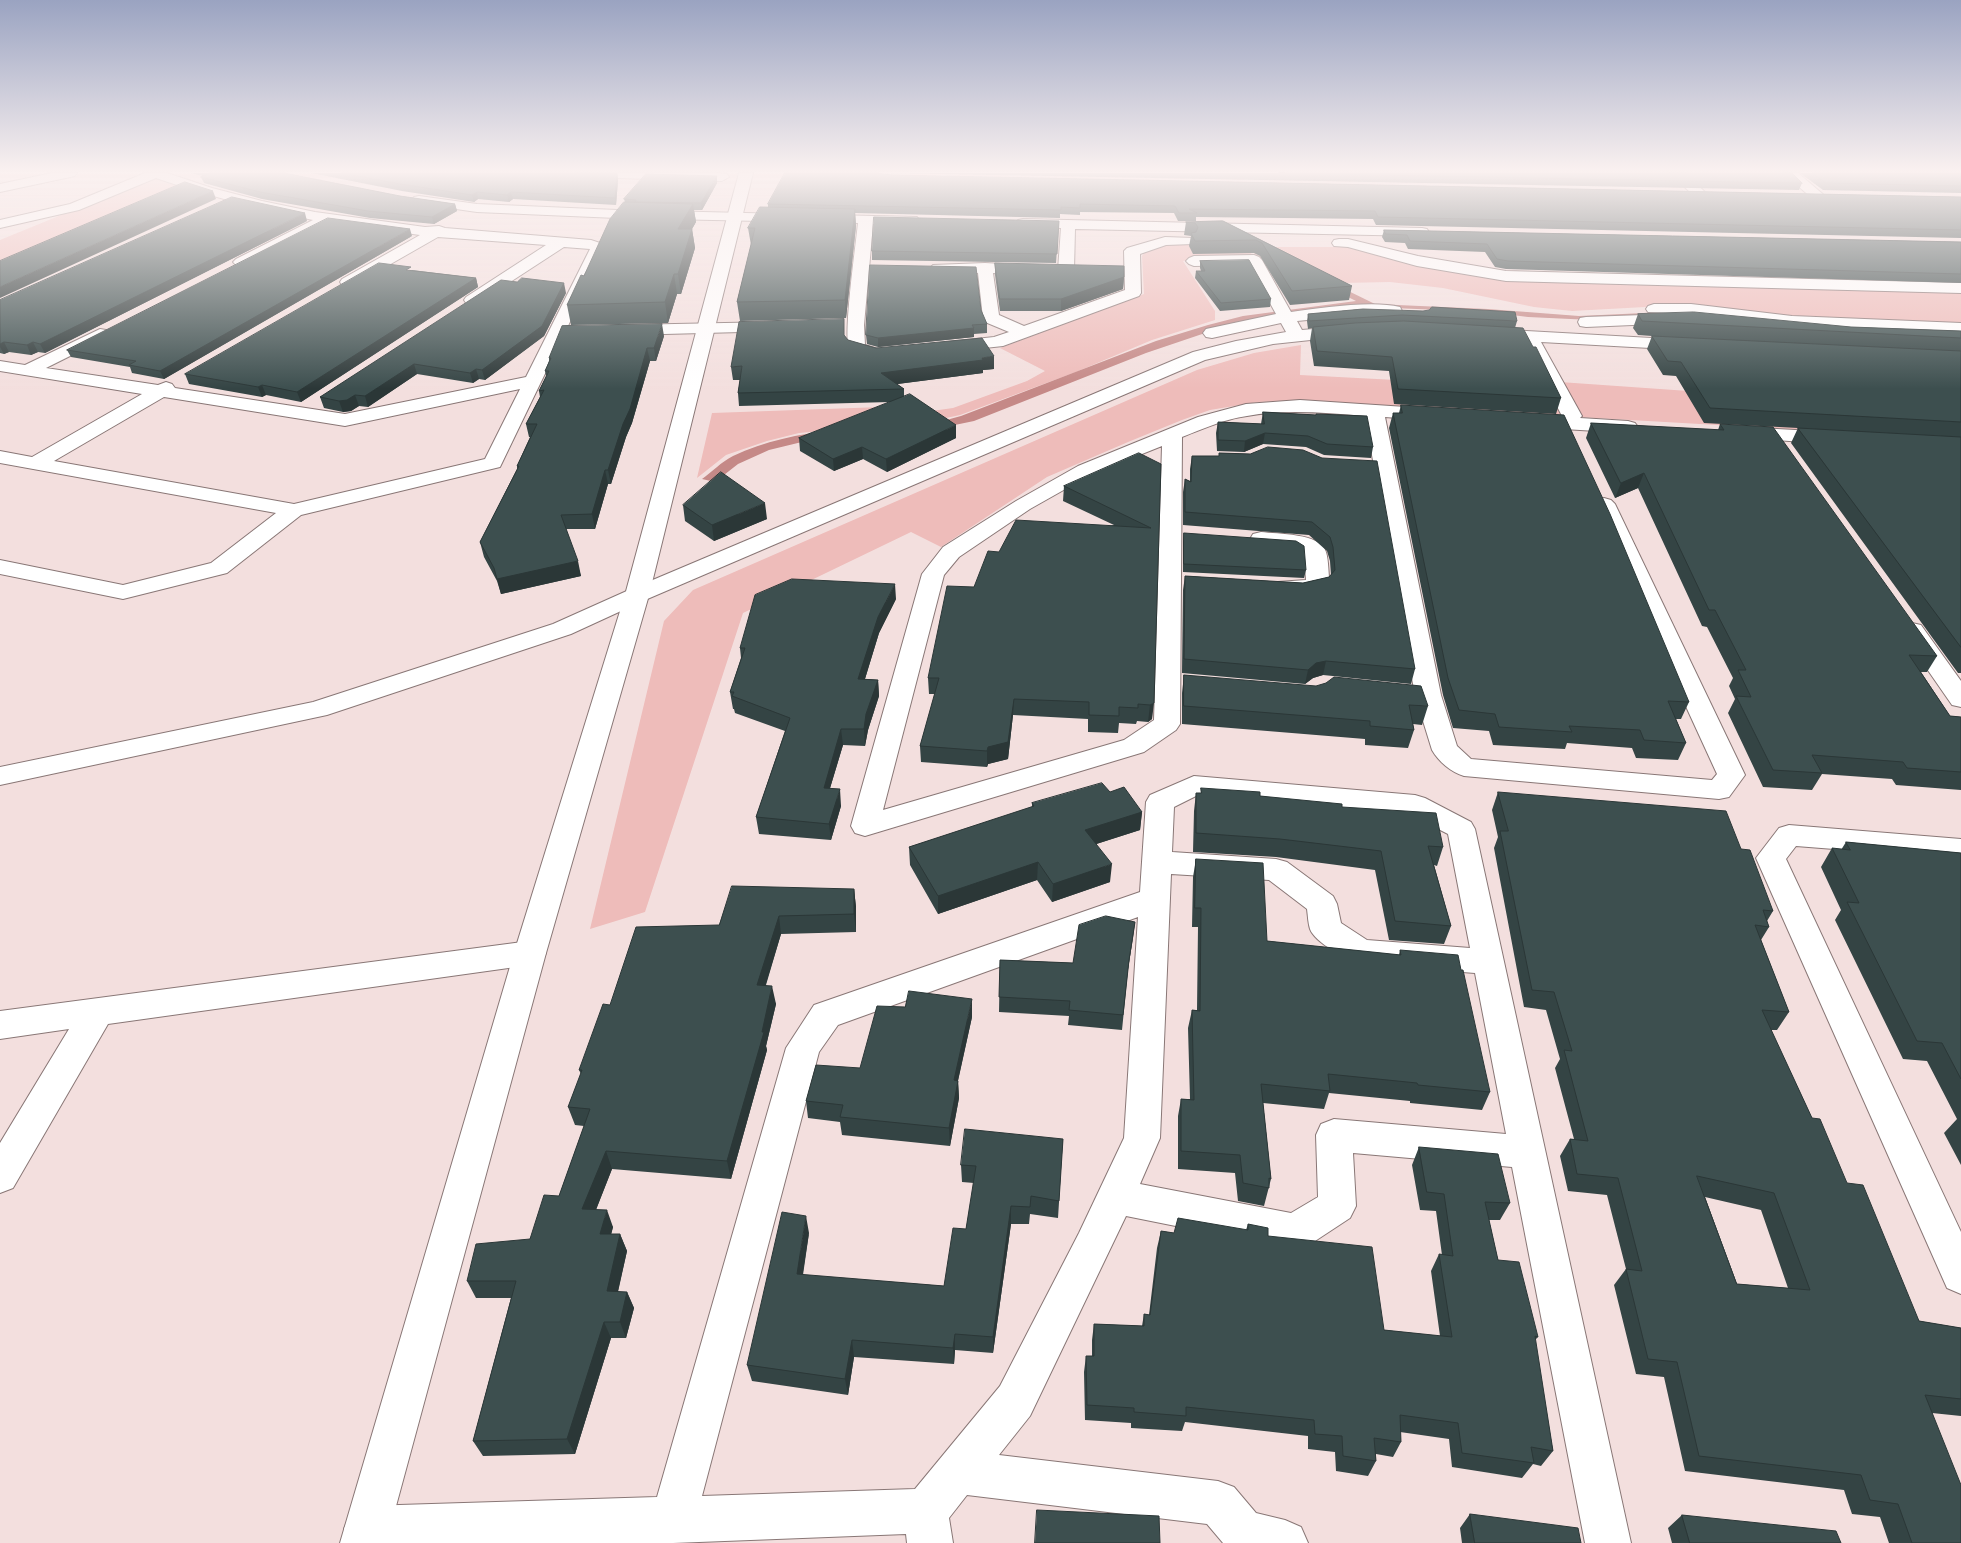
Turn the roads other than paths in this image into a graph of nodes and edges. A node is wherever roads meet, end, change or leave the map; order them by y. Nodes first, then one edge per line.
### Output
1 (275, 245) edge
2 (412, 245) edge
3 (556, 245) edge
4 (593, 245) edge
5 (727, 245) edge
6 (864, 245) edge
7 (1067, 245) edge
8 (1150, 245) edge
9 (1356, 245) edge
10 (1194, 261) dead end
11 (862, 266) junction
12 (1639, 266) edge
13 (881, 267) edge
14 (919, 267) edge
15 (229, 268) edge
16 (985, 268) junction
17 (1066, 270) junction
18 (1085, 270) edge
19 (1113, 270) edge
20 (1132, 271) junction
21 (1652, 280) junction
22 (1961, 288) edge
23 (332, 292) edge
24 (455, 311) edge
25 (1411, 312) edge
26 (1590, 312) dead end
27 (1285, 316) junction
28 (856, 325) junction
29 (115, 326) edge
30 (787, 326) edge
31 (836, 326) edge
32 (707, 328) junction
33 (1533, 328) junction
34 (1961, 328) edge
35 (613, 330) edge
36 (1364, 331) edge
37 (557, 332) junction
38 (576, 332) edge
39 (1025, 333) junction
40 (1212, 333) dead end
41 (1469, 333) edge
42 (1296, 336) junction
43 (1961, 339) edge
44 (1706, 346) edge
45 (932, 348) edge
46 (905, 351) edge
47 (0, 366) edge
48 (28, 370) junction
49 (186, 376) edge
50 (533, 381) junction
51 (160, 391) junction
52 (324, 397) edge
53 (1374, 411) junction
54 (300, 413) junction
55 (1451, 416) edge
56 (1518, 420) edge
57 (1567, 423) junction
58 (1645, 428) edge
59 (1724, 432) edge
60 (1773, 435) junction
61 (1852, 439) edge
62 (1178, 449) junction
63 (1579, 450) edge
64 (0, 457) edge
65 (1790, 459) edge
66 (36, 463) junction
67 (1596, 486) edge
68 (294, 510) junction
69 (1245, 538) edge
70 (0, 567) edge
71 (1263, 586) edge
72 (637, 595) junction
73 (1898, 611) edge
74 (1400, 692) edge
75 (1428, 695) junction
76 (1961, 699) edge
77 (0, 776) edge
78 (1961, 849) edge
79 (1157, 862) junction
80 (1155, 899) junction
81 (530, 953) junction
82 (1488, 962) junction
83 (98, 1011) junction
84 (0, 1025) edge
85 (1528, 1152) junction
86 (0, 1176) edge
87 (1115, 1197) junction
88 (1961, 1275) edge
89 (958, 1472) junction
90 (673, 1520) junction
91 (928, 1527) edge
92 (365, 1536) edge
93 (1284, 1543) edge
94 (1608, 1543) edge

1 - 15 street
2 - 23 street
3 - 24 street
4 - 37 street
5 - 32 street
6 - 11 street
7 - 17 street
8 - 20 street
9 - 21 street
10 - 27 street
11 - 13 street
11 - 28 street
12 - 21 street
14 - 16 street
16 - 17 street
16 - 39 street
17 - 18 street
19 - 20 street
20 - 39 street
21 - 22 street
25 - 27 street
26 - 34 street
27 - 40 street
27 - 42 street
28 - 31 street
28 - 46 street
29 - 48 street
30 - 32 street
32 - 35 street
32 - 72 street
33 - 41 street
33 - 43 street
33 - 44 street
33 - 57 street
36 - 42 street
37 - 38 street
37 - 50 street
39 - 45 street
42 - 72 street
47 - 48 street
48 - 51 street
49 - 51 street
50 - 54 street
50 - 68 street
51 - 54 street
51 - 66 street
52 - 54 street
53 - 55 street
53 - 62 street
53 - 75 street
56 - 57 street
57 - 58 street
57 - 63 street
59 - 60 street
60 - 61 street
60 - 65 street
62 - 62 street
64 - 66 street
66 - 68 street
67 - 75 street
68 - 70 street
69 - 71 street
72 - 77 street
72 - 81 street
73 - 76 street
74 - 75 street
78 - 88 street
79 - 80 street
79 - 82 street
79 - 82 street
80 - 87 street
80 - 90 street
81 - 83 street
81 - 92 street
82 - 85 street
83 - 84 street
83 - 86 street
85 - 87 street
85 - 94 street
87 - 89 street
89 - 91 street
89 - 93 street
90 - 91 street
90 - 92 street

